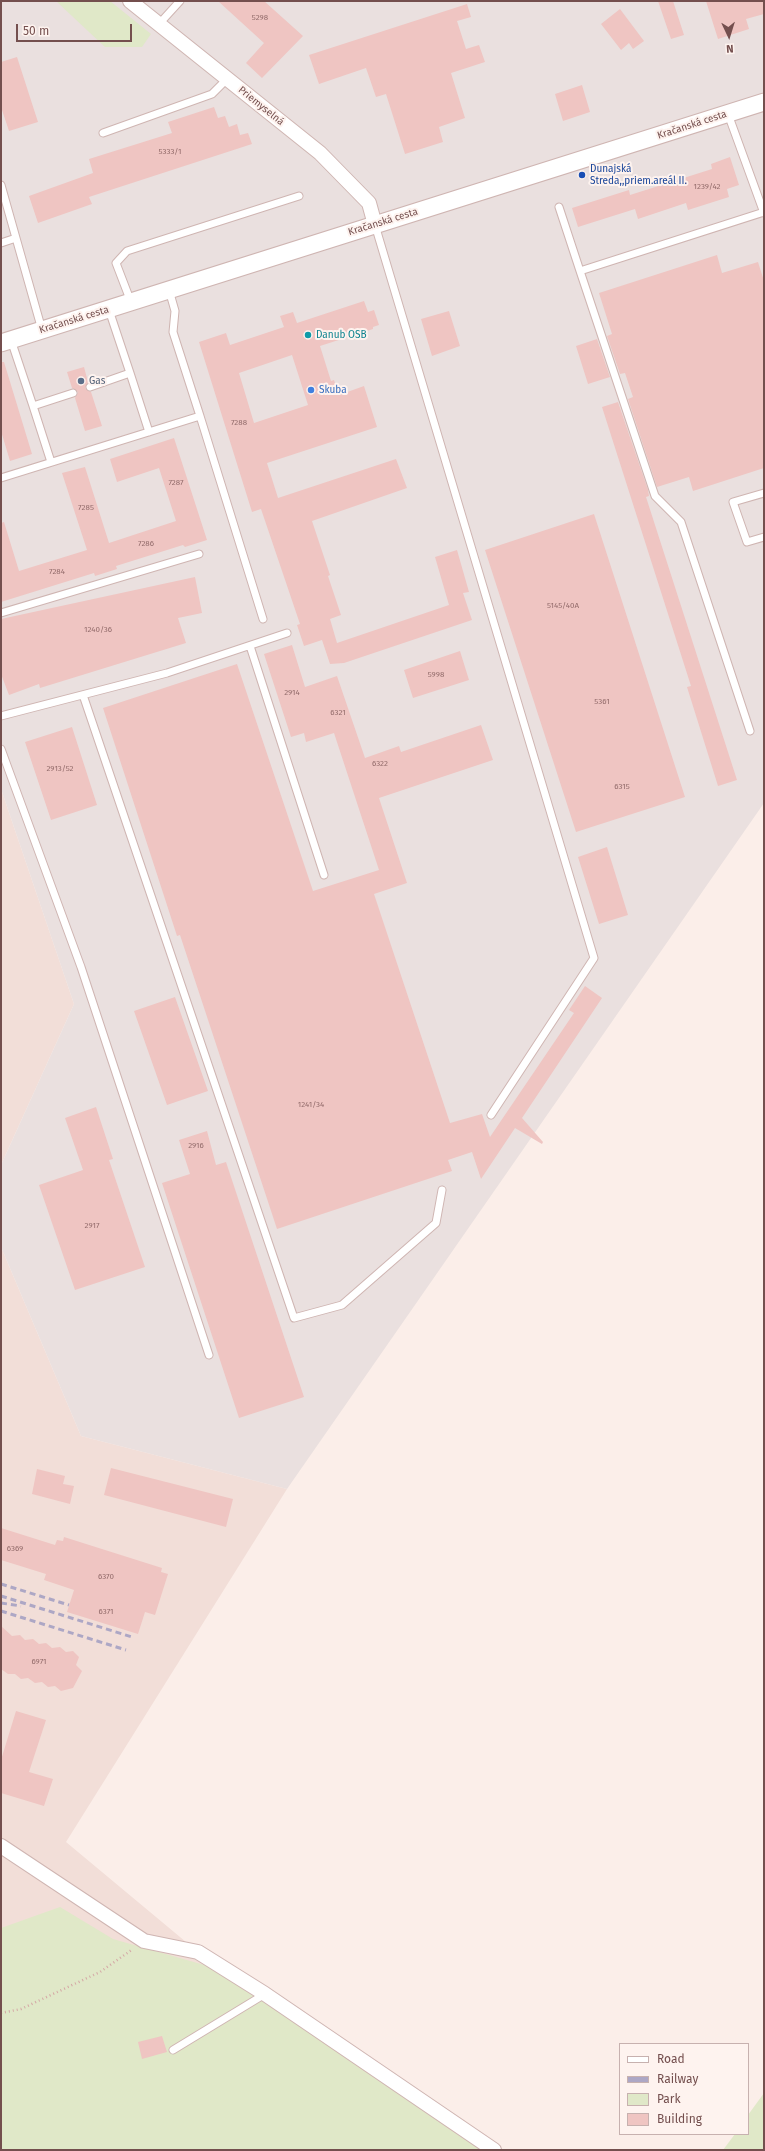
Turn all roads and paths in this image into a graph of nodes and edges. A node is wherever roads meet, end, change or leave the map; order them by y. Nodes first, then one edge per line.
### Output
1 (130, 1) edge
2 (180, 1) edge
3 (159, 24) junction
4 (227, 79) junction
5 (764, 102) edge
6 (728, 113) junction
7 (103, 133) dead end
8 (1, 186) edge
9 (299, 196) dead end
10 (559, 207) dead end
11 (764, 212) edge
12 (375, 225) junction
13 (16, 238) junction
14 (1, 243) edge
15 (580, 271) junction
16 (168, 290) junction
17 (131, 302) junction
18 (109, 309) junction
19 (42, 330) junction
20 (6, 341) edge
21 (130, 373) junction
22 (90, 387) dead end
23 (73, 392) dead end
24 (34, 406) junction
25 (200, 416) junction
26 (149, 432) junction
27 (51, 462) junction
28 (1, 478) edge
29 (764, 493) edge
30 (764, 537) edge
31 (199, 554) dead end
32 (1, 613) edge
33 (263, 619) dead end
34 (287, 633) dead end
35 (250, 646) junction
36 (83, 695) junction
37 (1, 716) edge
38 (750, 731) dead end
39 (1, 750) edge
40 (324, 875) dead end
41 (491, 1115) dead end
42 (442, 1190) dead end
43 (209, 1355) dead end
44 (1, 1846) edge
45 (144, 1941) junction
46 (266, 1994) junction
47 (1, 2013) edge
48 (173, 2050) dead end
49 (494, 2150) edge

1 - 3 street, Priemyselná
2 - 3 lane
3 - 4 street, Priemyselná
4 - 7 lane
4 - 12 street, Priemyselná
5 - 6 street, Kračanská cesta
6 - 11 lane
6 - 12 street, Kračanská cesta
8 - 13 lane
9 - 17 lane
10 - 15 lane
11 - 15 lane
12 - 16 street, Kračanská cesta
12 - 41 lane
13 - 14 lane
13 - 19 lane
15 - 38 lane
16 - 17 street, Kračanská cesta
16 - 25 lane
17 - 18 street, Kračanská cesta
18 - 19 street, Kračanská cesta
18 - 21 lane
19 - 20 street, Kračanská cesta
20 - 24 lane
21 - 22 lane
21 - 26 lane
23 - 24 lane
24 - 27 lane
25 - 26 lane
25 - 33 lane
26 - 27 lane
27 - 28 lane
29 - 30 lane
31 - 32 lane
34 - 35 lane
35 - 36 lane
35 - 40 lane
36 - 37 lane
36 - 42 lane
39 - 43 lane
44 - 45 street
45 - 46 street
45 - 47 path
46 - 48 lane
46 - 49 street

